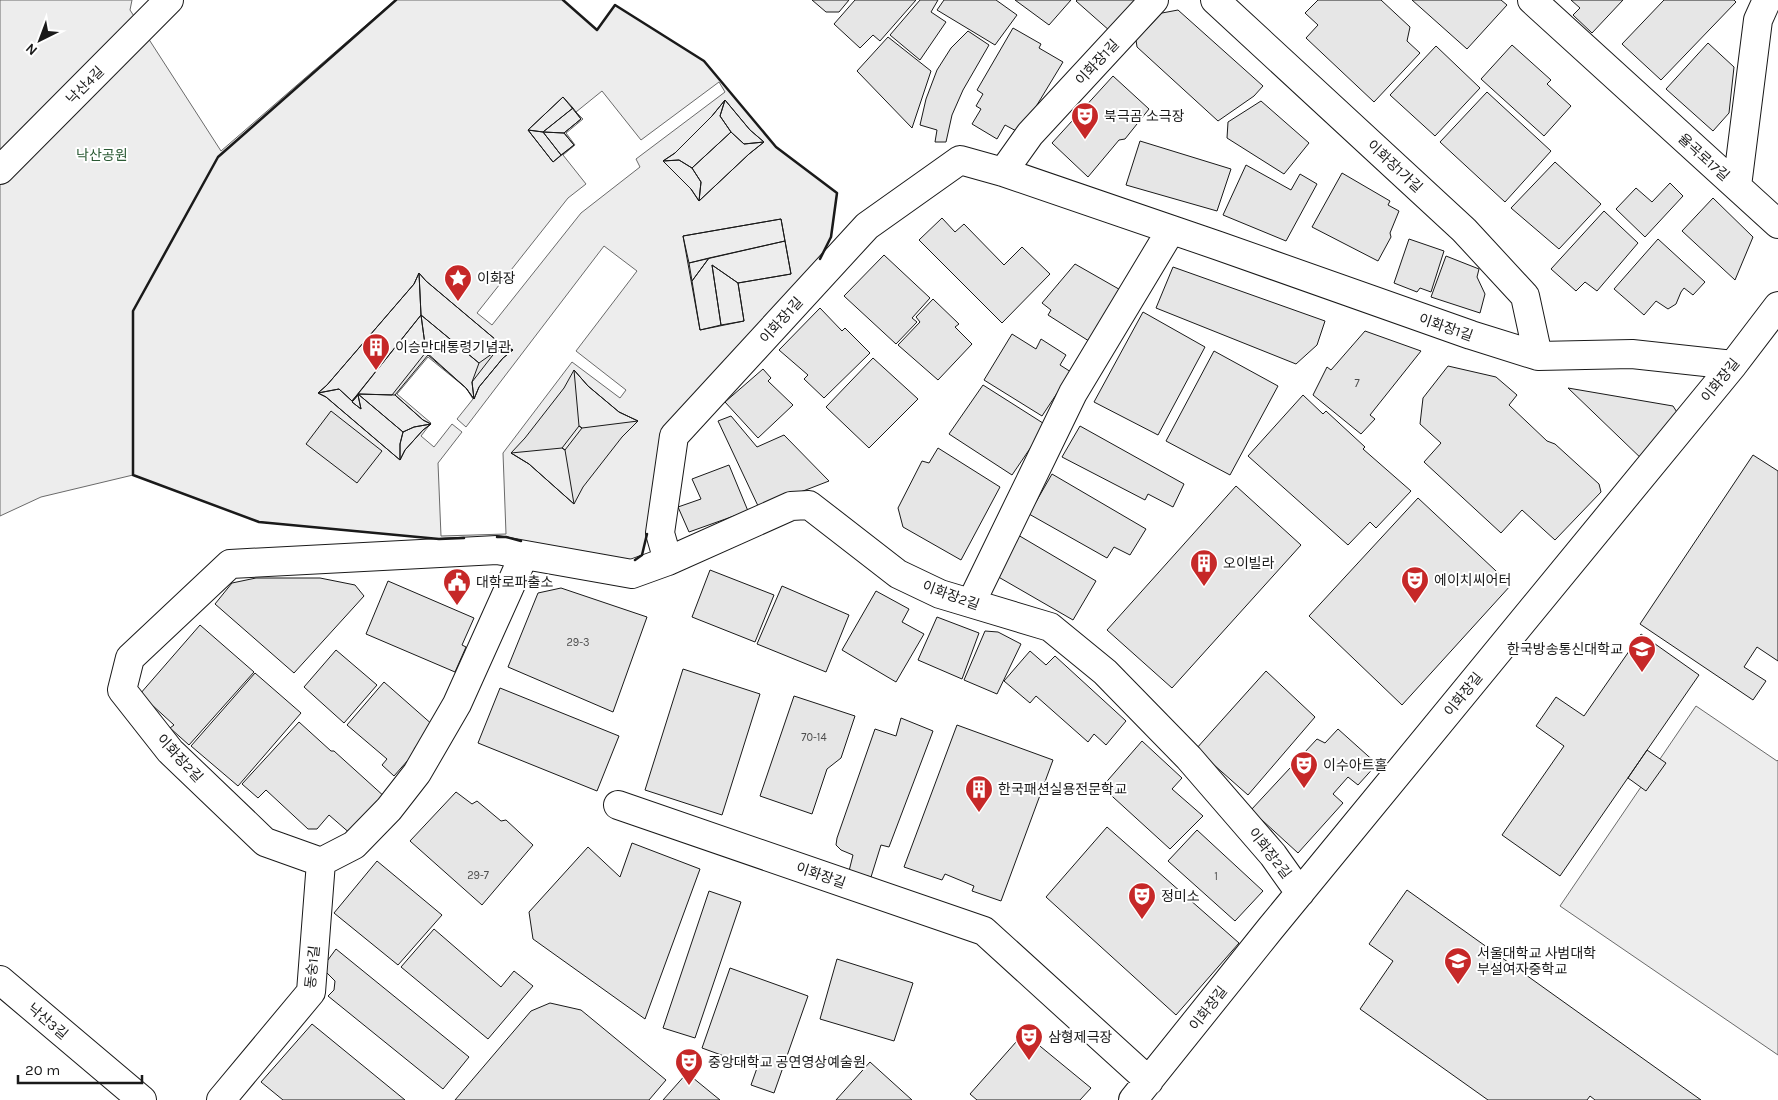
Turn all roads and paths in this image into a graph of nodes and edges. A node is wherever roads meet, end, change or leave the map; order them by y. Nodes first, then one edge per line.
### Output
1 (168, 0) edge
2 (1154, 0) edge
3 (1215, 0) edge
4 (1532, 0) edge
5 (1767, 0) edge
6 (0, 170) edge
7 (1003, 172) junction
8 (1737, 186) junction
9 (1778, 224) edge
10 (1172, 230) junction
11 (1778, 306) edge
12 (1538, 356) junction
13 (1733, 364) junction
14 (524, 555) junction
15 (668, 562) junction
16 (971, 603) junction
17 (618, 805) dead end
18 (320, 862) junction
19 (1300, 893) junction
20 (0, 980) edge
21 (1141, 1091) edge
22 (142, 1100) edge
23 (221, 1100) edge

1 - 6 street, 낙산4길
2 - 7 street, 이화장1길
3 - 12 street, 이화장1가길
4 - 8 street, 율곡로17길
5 - 8 street, 율곡로17길
7 - 10 street, 이화장1길
7 - 15 street, 이화장1길
8 - 9 street
10 - 12 street, 이화장1길
10 - 16 street
11 - 13 street, 이화장길
12 - 13 street, 이화장1길
13 - 19 street, 이화장길
14 - 15 street, 이화장2길
14 - 18 street
14 - 18 street, 이화장2길
15 - 16 street, 이화장2길
16 - 19 street, 이화장2길
17 - 21 street, 이화장길
18 - 23 street, 동숭1길
19 - 21 street, 이화장길
20 - 22 street, 낙산3길

